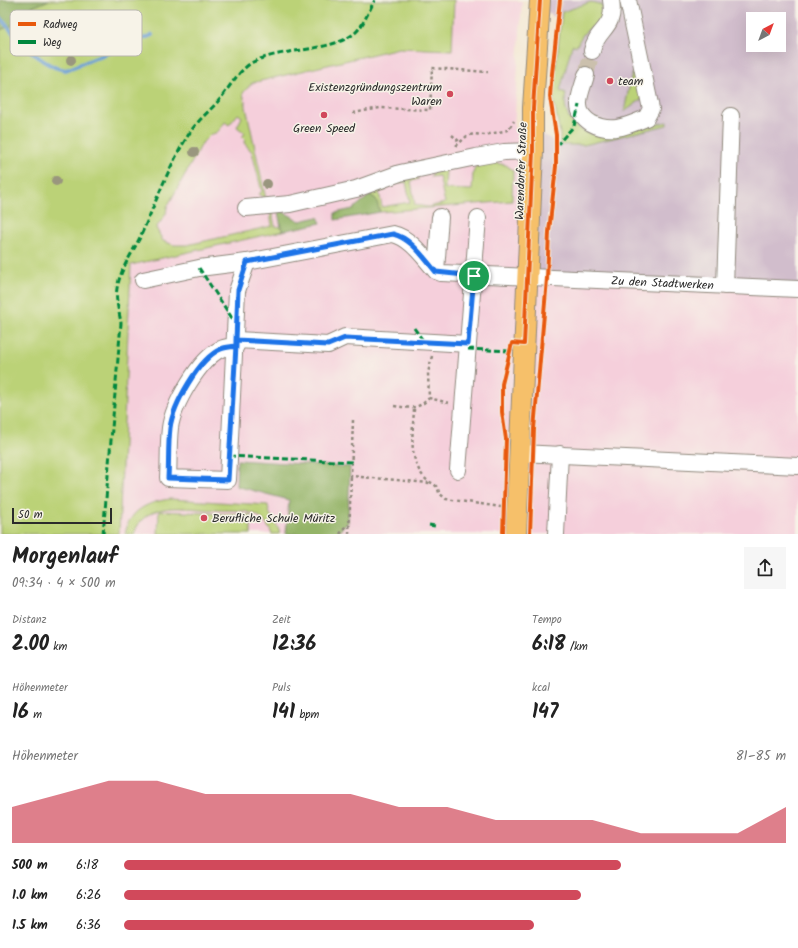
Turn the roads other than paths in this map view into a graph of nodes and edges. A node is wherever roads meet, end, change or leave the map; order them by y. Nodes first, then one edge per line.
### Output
1 (540, 0) edge
2 (611, 0) edge
3 (628, 0) edge
4 (592, 51) tunnel mouth
5 (586, 75) tunnel mouth
6 (731, 116) dead end
7 (533, 151) junction
8 (246, 208) dead end
9 (440, 217) dead end
10 (478, 218) dead end
11 (247, 262) junction
12 (436, 272) junction
13 (474, 276) junction
14 (527, 278) junction
15 (143, 280) dead end
16 (725, 286) junction
17 (798, 289) edge
18 (236, 343) junction
19 (468, 344) junction
20 (520, 452) junction
21 (560, 454) junction
22 (798, 466) edge
23 (458, 470) dead end
24 (516, 534) edge
25 (556, 534) edge

1 - 7 main road, Warendorfer Straße
2 - 4 street
3 - 5 street
6 - 16 street
7 - 8 street
7 - 14 main road, Warendorfer Straße
9 - 12 street
10 - 13 street
11 - 12 street
11 - 15 street
11 - 18 street
12 - 13 street, Zu den Stadtwerken
13 - 14 street, Zu den Stadtwerken
13 - 19 street
14 - 16 street, Zu den Stadtwerken
14 - 20 main road, Warendorfer Straße
16 - 17 street, Zu den Stadtwerken
18 - 18 street
18 - 19 street
19 - 23 street
20 - 21 street
20 - 24 main road, Warendorfer Straße
21 - 22 street
21 - 25 street

